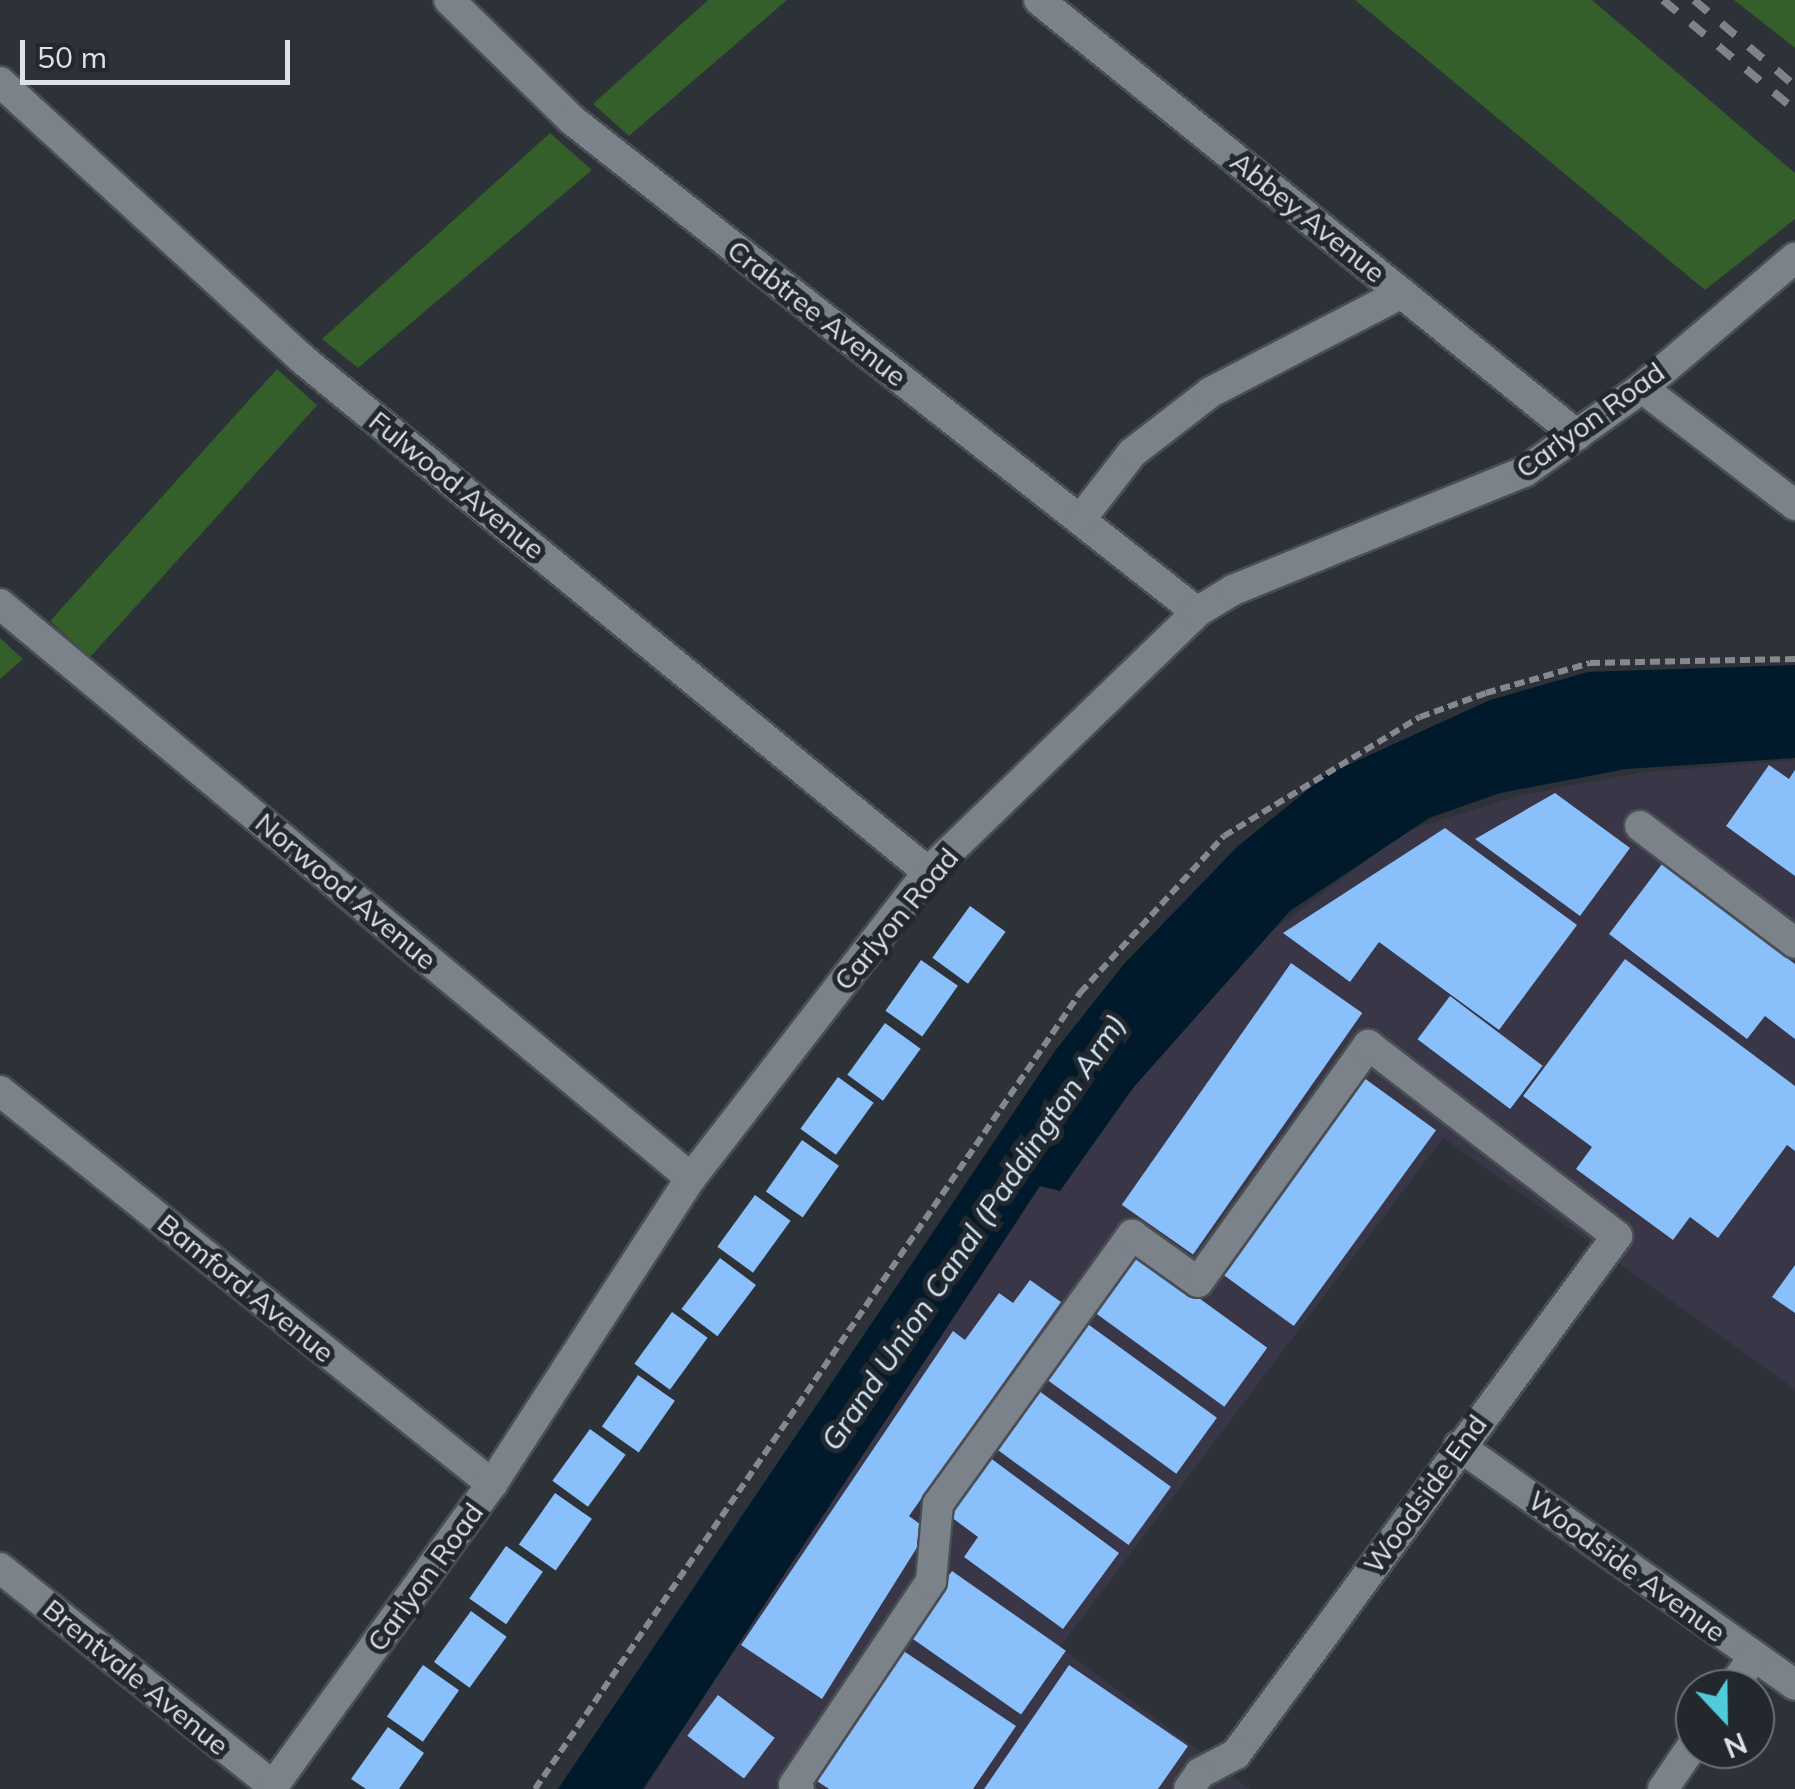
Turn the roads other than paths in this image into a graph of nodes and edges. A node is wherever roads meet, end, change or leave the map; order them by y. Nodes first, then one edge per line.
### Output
1 (449, 0) edge
2 (1039, 0) edge
3 (0, 82) edge
4 (1788, 274) edge
5 (1402, 293) junction
6 (1642, 388) junction
7 (1577, 434) junction
8 (1795, 505) edge
9 (1080, 520) junction
10 (0, 604) edge
11 (1197, 612) junction
12 (1640, 826) dead end
13 (928, 872) junction
14 (1795, 943) edge
15 (0, 1091) edge
16 (691, 1178) junction
17 (1459, 1446) junction
18 (492, 1484) junction
19 (0, 1568) edge
20 (1753, 1656) junction
21 (1744, 1669) edge
22 (1795, 1686) edge
23 (272, 1788) edge
24 (800, 1789) edge
25 (1189, 1789) edge

1 - 9 street, Crabtree Avenue
2 - 5 street, Abbey Avenue
3 - 13 street, Fulwood Avenue
4 - 6 street, Carlyon Road
5 - 7 street, Abbey Avenue
5 - 9 street
6 - 7 street, Carlyon Road
6 - 8 street
7 - 11 street, Carlyon Road
9 - 11 street, Crabtree Avenue
10 - 16 street, Norwood Avenue
11 - 13 street, Carlyon Road
12 - 14 street
13 - 16 street, Carlyon Road
15 - 18 street, Bamford Avenue
16 - 18 street, Carlyon Road
17 - 20 street, Woodside Avenue
17 - 24 street, Woodside End
17 - 25 street, Woodside End
18 - 23 street, Carlyon Road
19 - 23 street, Brentvale Avenue
20 - 21 street
20 - 22 street, Woodside Avenue

